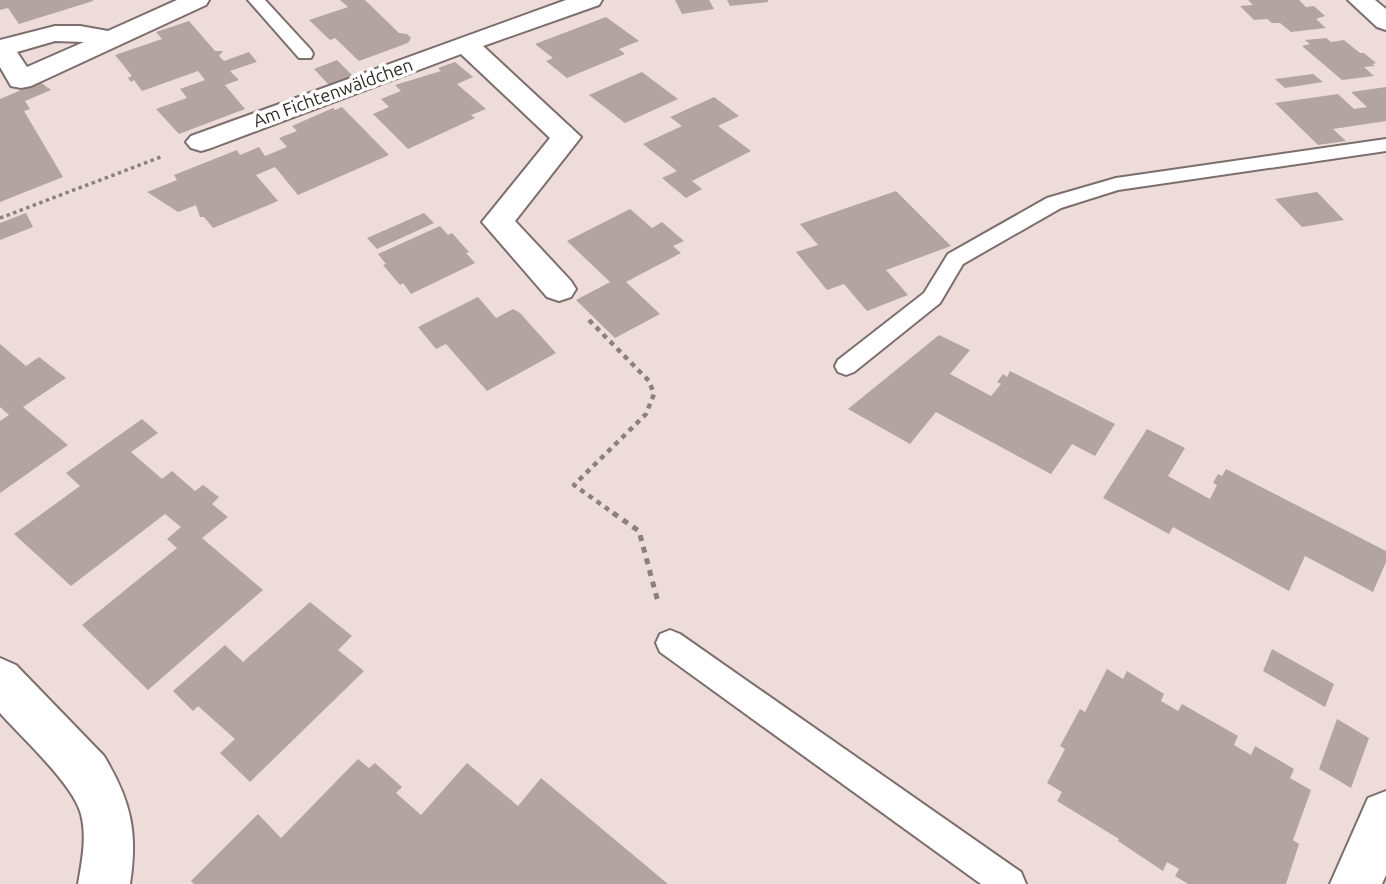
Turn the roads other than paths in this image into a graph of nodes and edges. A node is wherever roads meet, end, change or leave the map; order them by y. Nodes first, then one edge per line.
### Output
1 (197, 0) edge
2 (256, 0) edge
3 (590, 0) edge
4 (1360, 0) edge
5 (1386, 22) edge
6 (109, 39) dead end
7 (465, 44) junction
8 (305, 54) dead end
9 (201, 142) road end
10 (1386, 145) edge
11 (559, 289) road end
12 (846, 366) dead end
13 (670, 643) road end
14 (0, 680) edge
15 (1386, 816) edge
16 (104, 884) edge
17 (1009, 884) edge
18 (1356, 884) edge

1 - 6 street
2 - 8 lane
3 - 7 street, Am Fichtenwäldchen
4 - 5 street
7 - 9 street, Am Fichtenwäldchen
7 - 11 street
10 - 12 lane
13 - 17 lane
14 - 16 street
15 - 18 street

